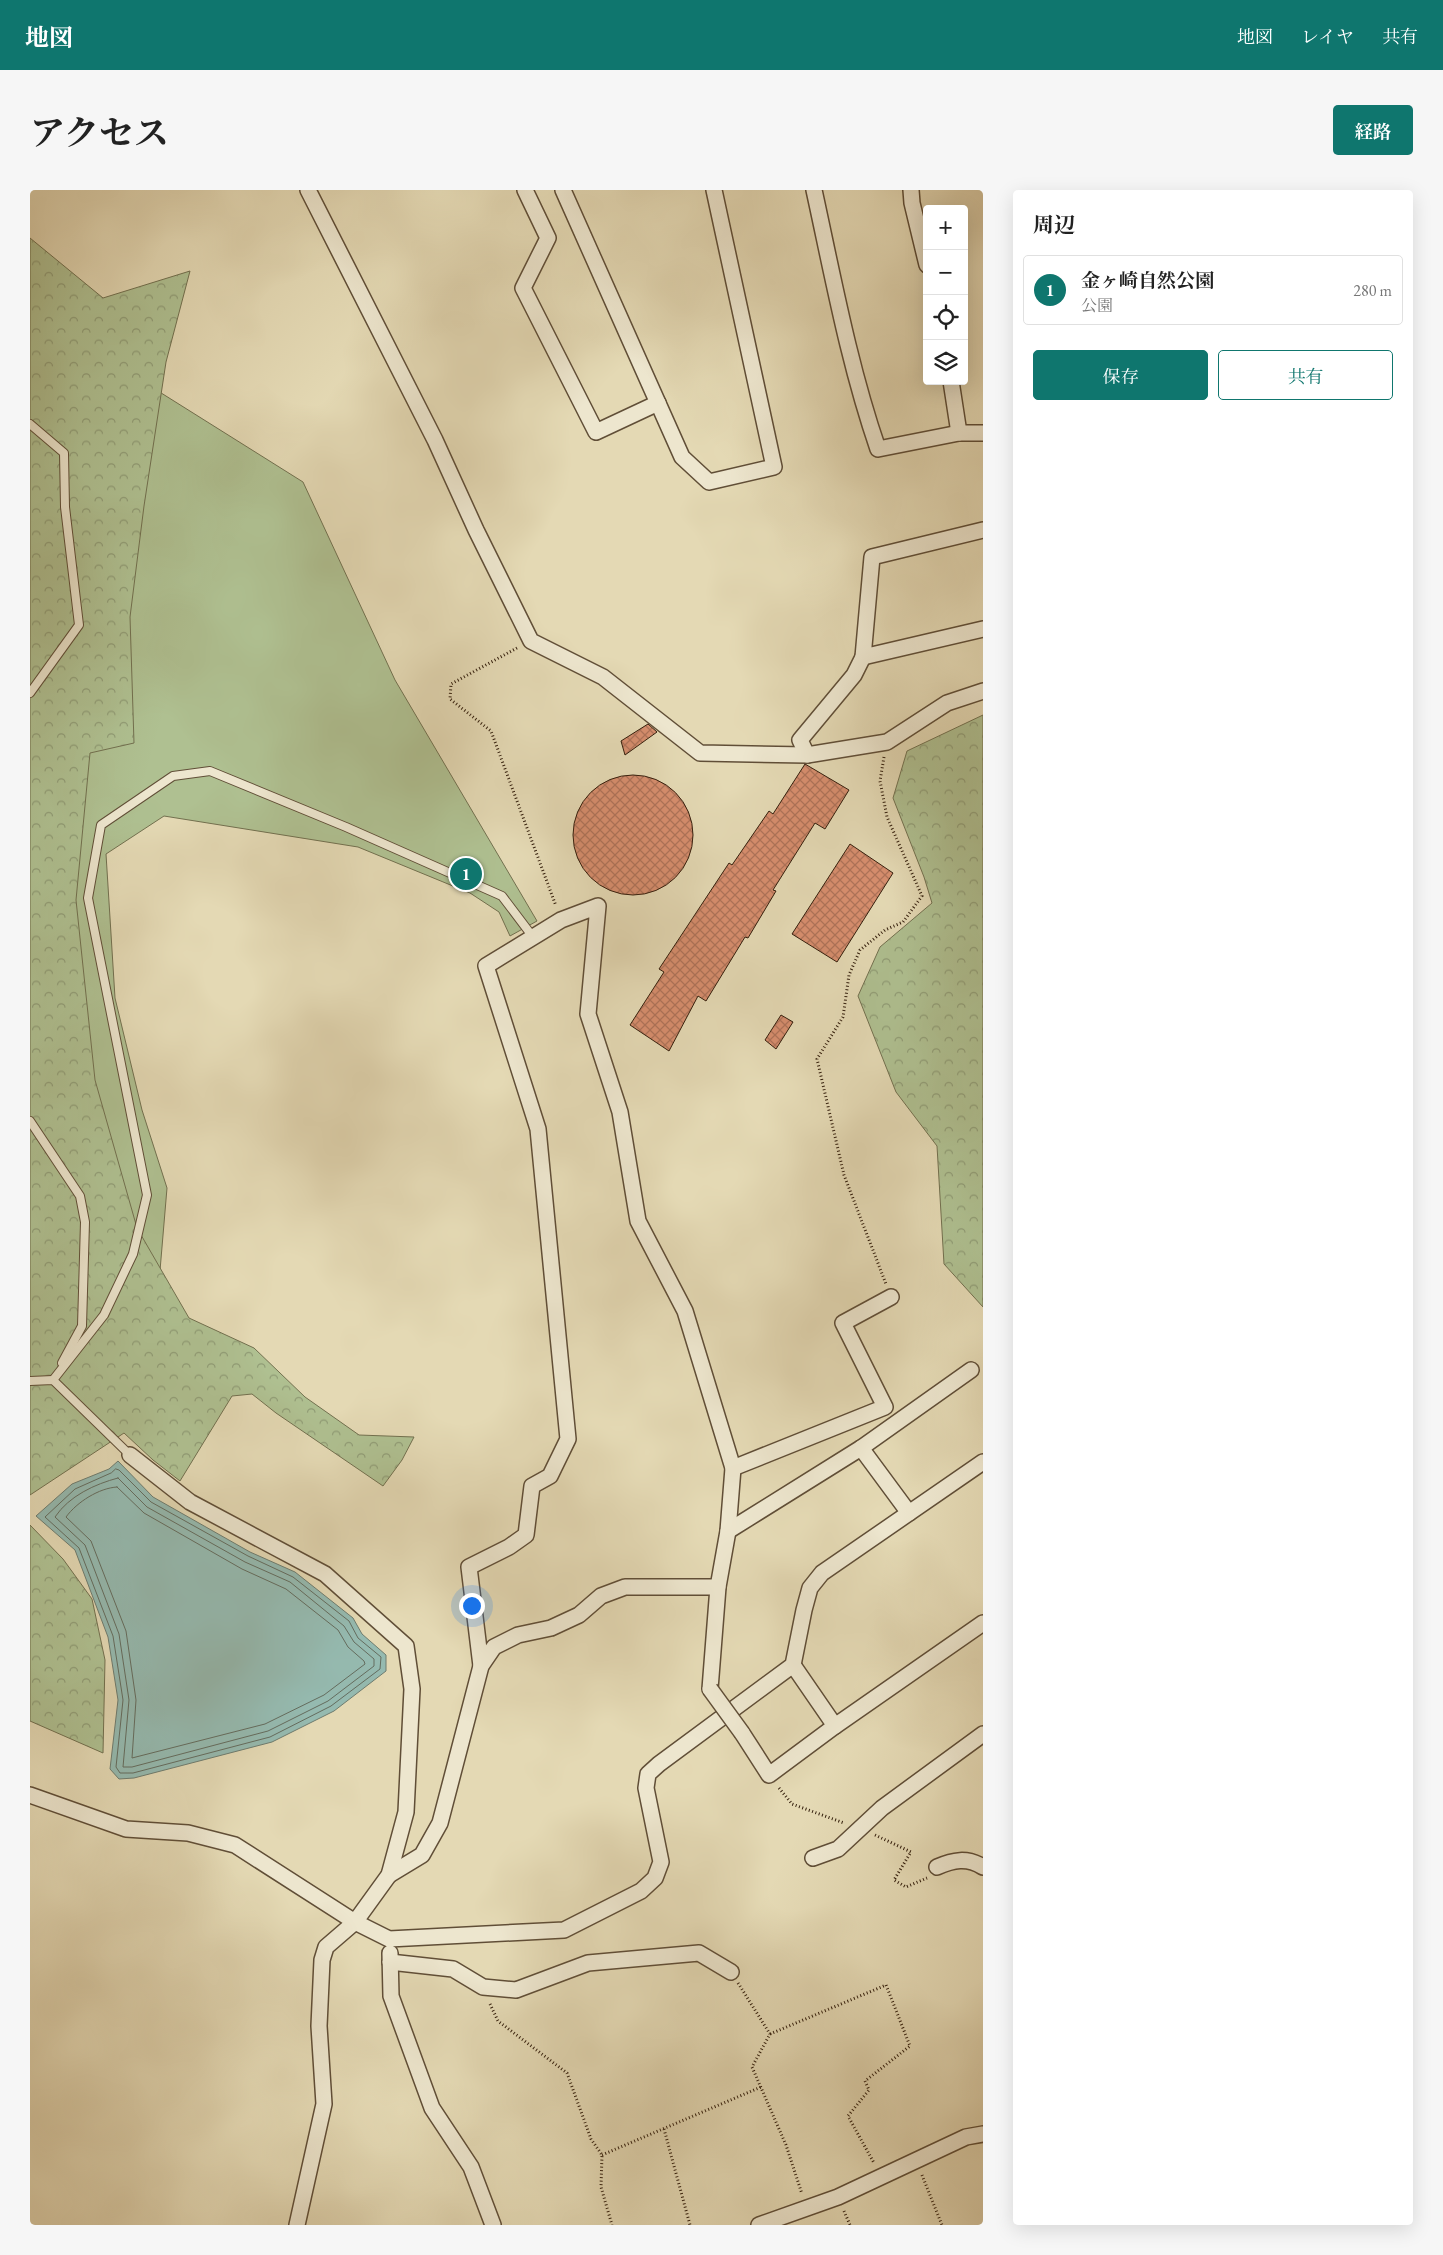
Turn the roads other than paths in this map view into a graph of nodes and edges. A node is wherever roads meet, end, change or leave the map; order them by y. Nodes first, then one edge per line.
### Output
1 (308, 190) edge
2 (525, 190) edge
3 (563, 190) edge
4 (714, 190) edge
5 (814, 190) edge
6 (911, 190) edge
7 (923, 250) edge
8 (952, 385) edge
9 (658, 403) junction
10 (30, 424) edge
11 (959, 433) junction
12 (983, 433) edge
13 (983, 530) edge
14 (983, 629) edge
15 (863, 656) junction
16 (983, 691) edge
17 (30, 693) edge
18 (807, 755) junction
19 (533, 937) junction
20 (30, 1121) edge
21 (891, 1297) road end
22 (971, 1370) dead end
23 (30, 1380) edge
24 (54, 1380) junction
25 (861, 1448) junction
26 (130, 1454) joint
27 (983, 1462) edge
28 (734, 1468) junction
29 (909, 1513) junction
30 (728, 1532) junction
31 (718, 1587) junction
32 (983, 1623) edge
33 (793, 1665) junction
34 (481, 1666) junction
35 (835, 1726) junction
36 (983, 1734) edge
37 (30, 1795) edge
38 (813, 1858) dead end
39 (937, 1867) road end
40 (983, 1867) edge
41 (389, 1876) junction
42 (355, 1922) junction
43 (389, 1939) junction
44 (390, 1962) junction
45 (731, 1972) road end
46 (983, 2134) edge
47 (297, 2225) edge
48 (493, 2225) edge
49 (760, 2225) edge

1 - 18 street
2 - 9 street
3 - 9 street
4 - 9 street
5 - 11 street
6 - 7 street
8 - 11 street
10 - 17 lane
11 - 12 street
13 - 15 street
14 - 15 street
15 - 18 street
16 - 18 street
19 - 24 lane
19 - 28 street
19 - 34 street
20 - 24 lane
21 - 28 street
22 - 25 street
23 - 24 lane
24 - 26 lane
25 - 29 street
25 - 30 street
26 - 41 street
27 - 29 street
28 - 30 street
29 - 33 street
30 - 31 street
31 - 34 street
31 - 35 street, bridge
32 - 35 street
33 - 35 street
33 - 43 street
34 - 41 street
36 - 38 street
37 - 42 street
39 - 40 street
41 - 42 street
42 - 43 street
42 - 47 street
43 - 44 street
44 - 45 street
44 - 48 street
46 - 49 street

